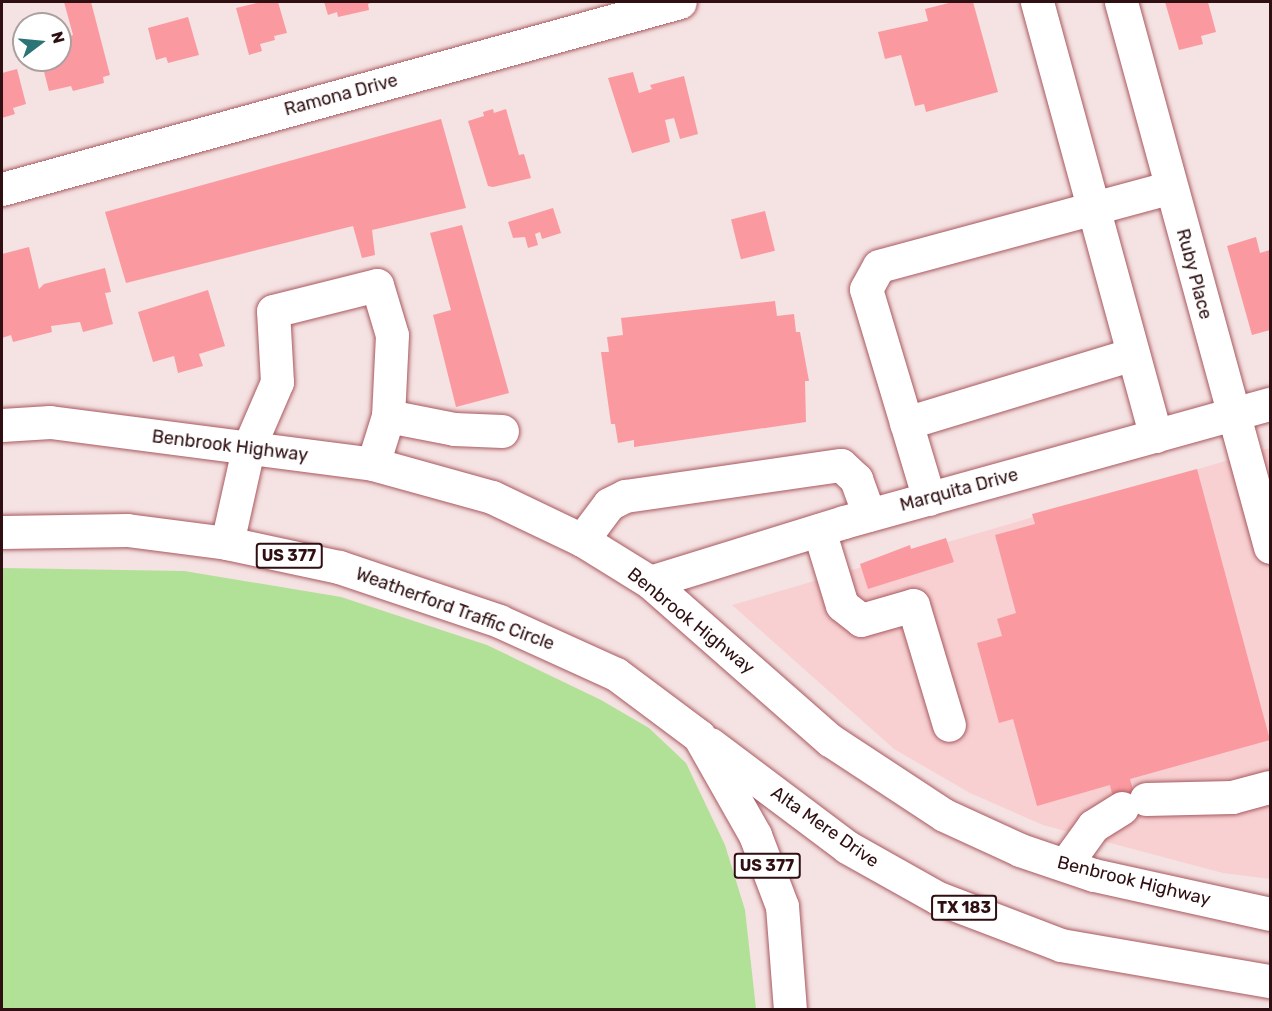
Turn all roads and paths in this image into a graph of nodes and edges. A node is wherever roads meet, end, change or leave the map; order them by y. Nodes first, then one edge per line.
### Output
1 (680, 2) edge
2 (1037, 2) edge
3 (1121, 2) edge
4 (1171, 187) junction
5 (2, 189) edge
6 (1092, 208) junction
7 (1133, 354) junction
8 (1270, 404) edge
9 (1232, 414) junction
10 (388, 416) junction
11 (906, 423) junction
12 (2, 425) edge
13 (502, 431) dead end
14 (1156, 436) junction
15 (248, 449) junction
16 (373, 464) junction
17 (929, 499) junction
18 (869, 515) junction
19 (819, 530) junction
20 (2, 532) edge
21 (582, 540) junction
22 (227, 543) junction
23 (1270, 547) edge
24 (650, 582) junction
25 (949, 725) dead end
26 (699, 736) junction
27 (1270, 788) edge
28 (1065, 866) junction
29 (1270, 914) edge
30 (1270, 981) edge
31 (790, 1010) edge

1 - 5 street, Ramona Drive
2 - 6 street
3 - 4 street, Ruby Place
4 - 6 street
4 - 9 street, Ruby Place
6 - 7 street
6 - 11 street
7 - 11 street
7 - 14 street
8 - 9 street, Marquita Drive
9 - 14 street, Marquita Drive
9 - 23 street, Ruby Place
10 - 13 street
10 - 15 street
10 - 16 street
11 - 17 street
12 - 15 street, Benbrook Highway
14 - 17 street, Marquita Drive
15 - 16 street, Benbrook Highway
15 - 22 street
16 - 21 street, Benbrook Highway
17 - 18 street, Marquita Drive
18 - 19 street, Marquita Drive
18 - 21 street
19 - 24 street, Marquita Drive
19 - 25 street
20 - 22 street, Weatherford Traffic Circle / US 377
21 - 24 street, Benbrook Highway
22 - 26 street, Weatherford Traffic Circle / US 377
24 - 28 street, Benbrook Highway
26 - 30 street, Alta Mere Drive / TX 183
26 - 31 street, Weatherford Traffic Circle / US 377
27 - 28 street
28 - 29 street, Benbrook Highway

